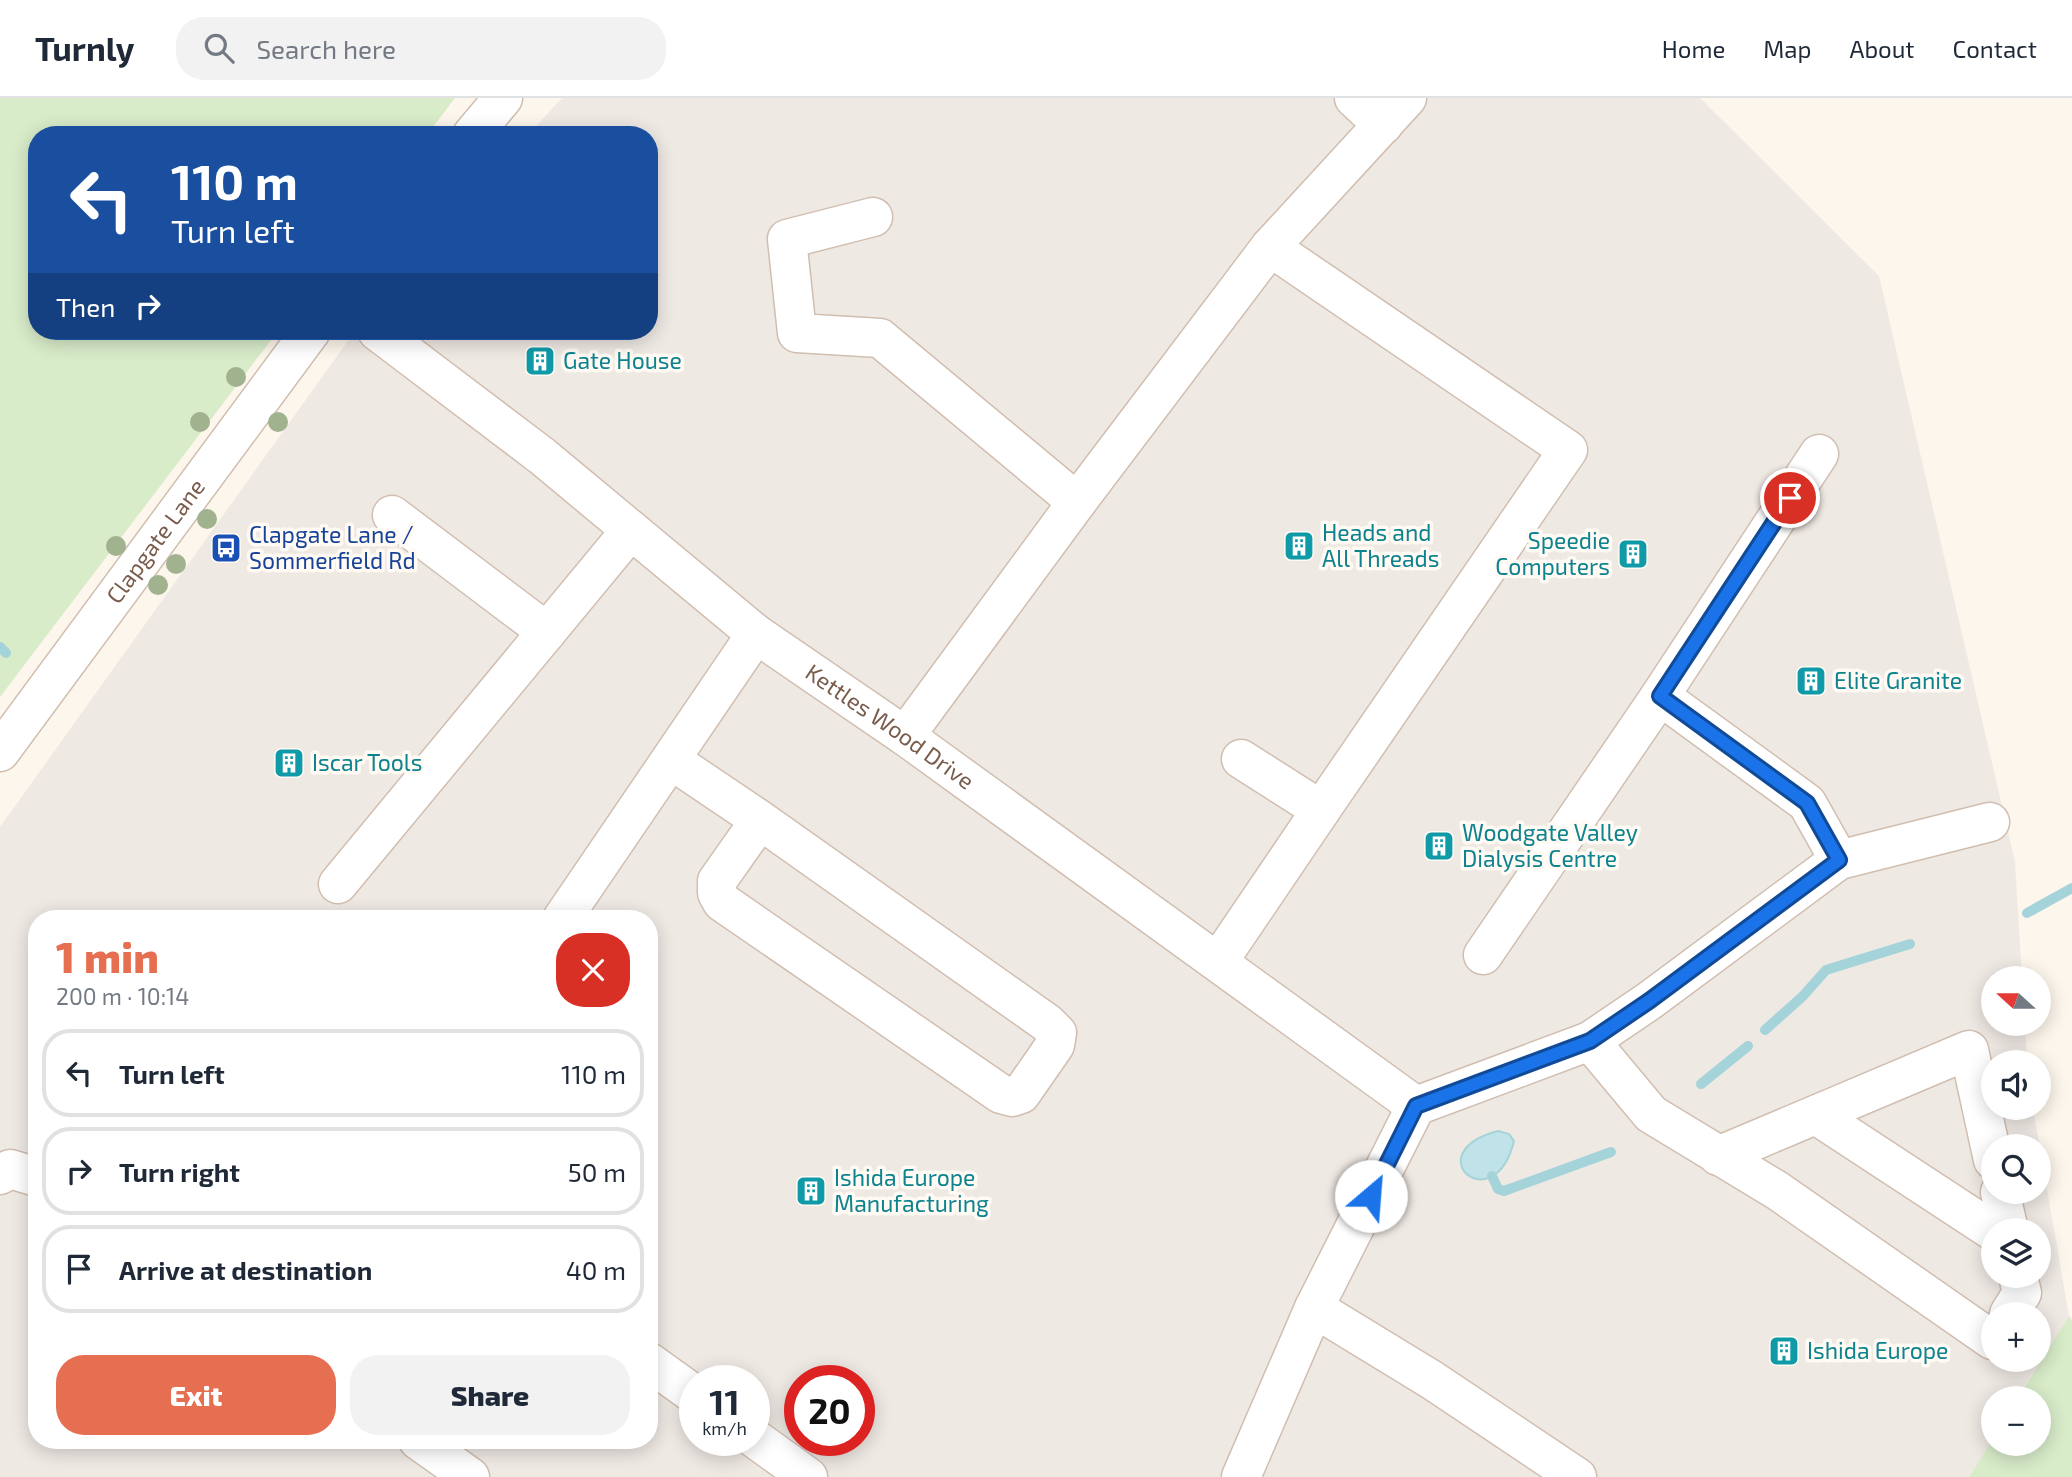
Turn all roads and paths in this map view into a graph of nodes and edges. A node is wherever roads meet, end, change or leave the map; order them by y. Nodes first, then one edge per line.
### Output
1 (503, 98) edge
2 (1354, 98) edge
3 (1395, 111) edge
4 (480, 126) edge
5 (873, 216) dead end
6 (1270, 247) junction
7 (304, 340) edge
8 (389, 340) edge
9 (1819, 454) dead end
10 (1077, 502) junction
11 (392, 515) dead end
12 (631, 530) junction
13 (547, 632) junction
14 (756, 634) junction
15 (1660, 696) junction
16 (905, 736) junction
17 (0, 752) edge
18 (1241, 759) dead end
19 (671, 760) junction
20 (1321, 810) junction
21 (760, 820) junction
22 (1990, 822) dead end
23 (1839, 860) junction
24 (338, 884) dead end
25 (568, 910) edge
26 (1483, 954) dead end
27 (1217, 962) junction
28 (1590, 1041) junction
29 (1416, 1106) junction
30 (1816, 1115) junction
31 (1987, 1134) edge
32 (1718, 1156) junction
33 (28, 1174) edge
34 (0, 1175) edge
35 (1981, 1223) edge
36 (1314, 1308) junction
37 (1981, 1332) edge
38 (658, 1368) edge
39 (679, 1384) edge
40 (431, 1449) edge
41 (770, 1450) edge
42 (470, 1477) edge
43 (808, 1477) edge
44 (1241, 1477) edge
45 (1577, 1477) edge

1 - 4 street
2 - 3 street
3 - 6 street
5 - 10 street
6 - 10 street
6 - 20 street
7 - 17 street, Clapgate Lane
8 - 12 street, Kettles Wood Drive
9 - 15 street
10 - 16 street
11 - 13 street
12 - 13 street
12 - 14 street, Kettles Wood Drive
13 - 24 street
14 - 16 street, Kettles Wood Drive
14 - 19 street
15 - 23 street
15 - 26 street
16 - 27 street, Kettles Wood Drive
18 - 20 street
19 - 21 street
19 - 25 street
20 - 27 street
21 - 21 street
22 - 23 street
23 - 28 street
27 - 29 street, Kettles Wood Drive
28 - 29 street
28 - 32 street
29 - 36 street
30 - 31 street
30 - 32 street
30 - 35 street
32 - 37 street
33 - 34 street
36 - 44 street
36 - 45 street
38 - 39 street
40 - 42 street
41 - 43 street

